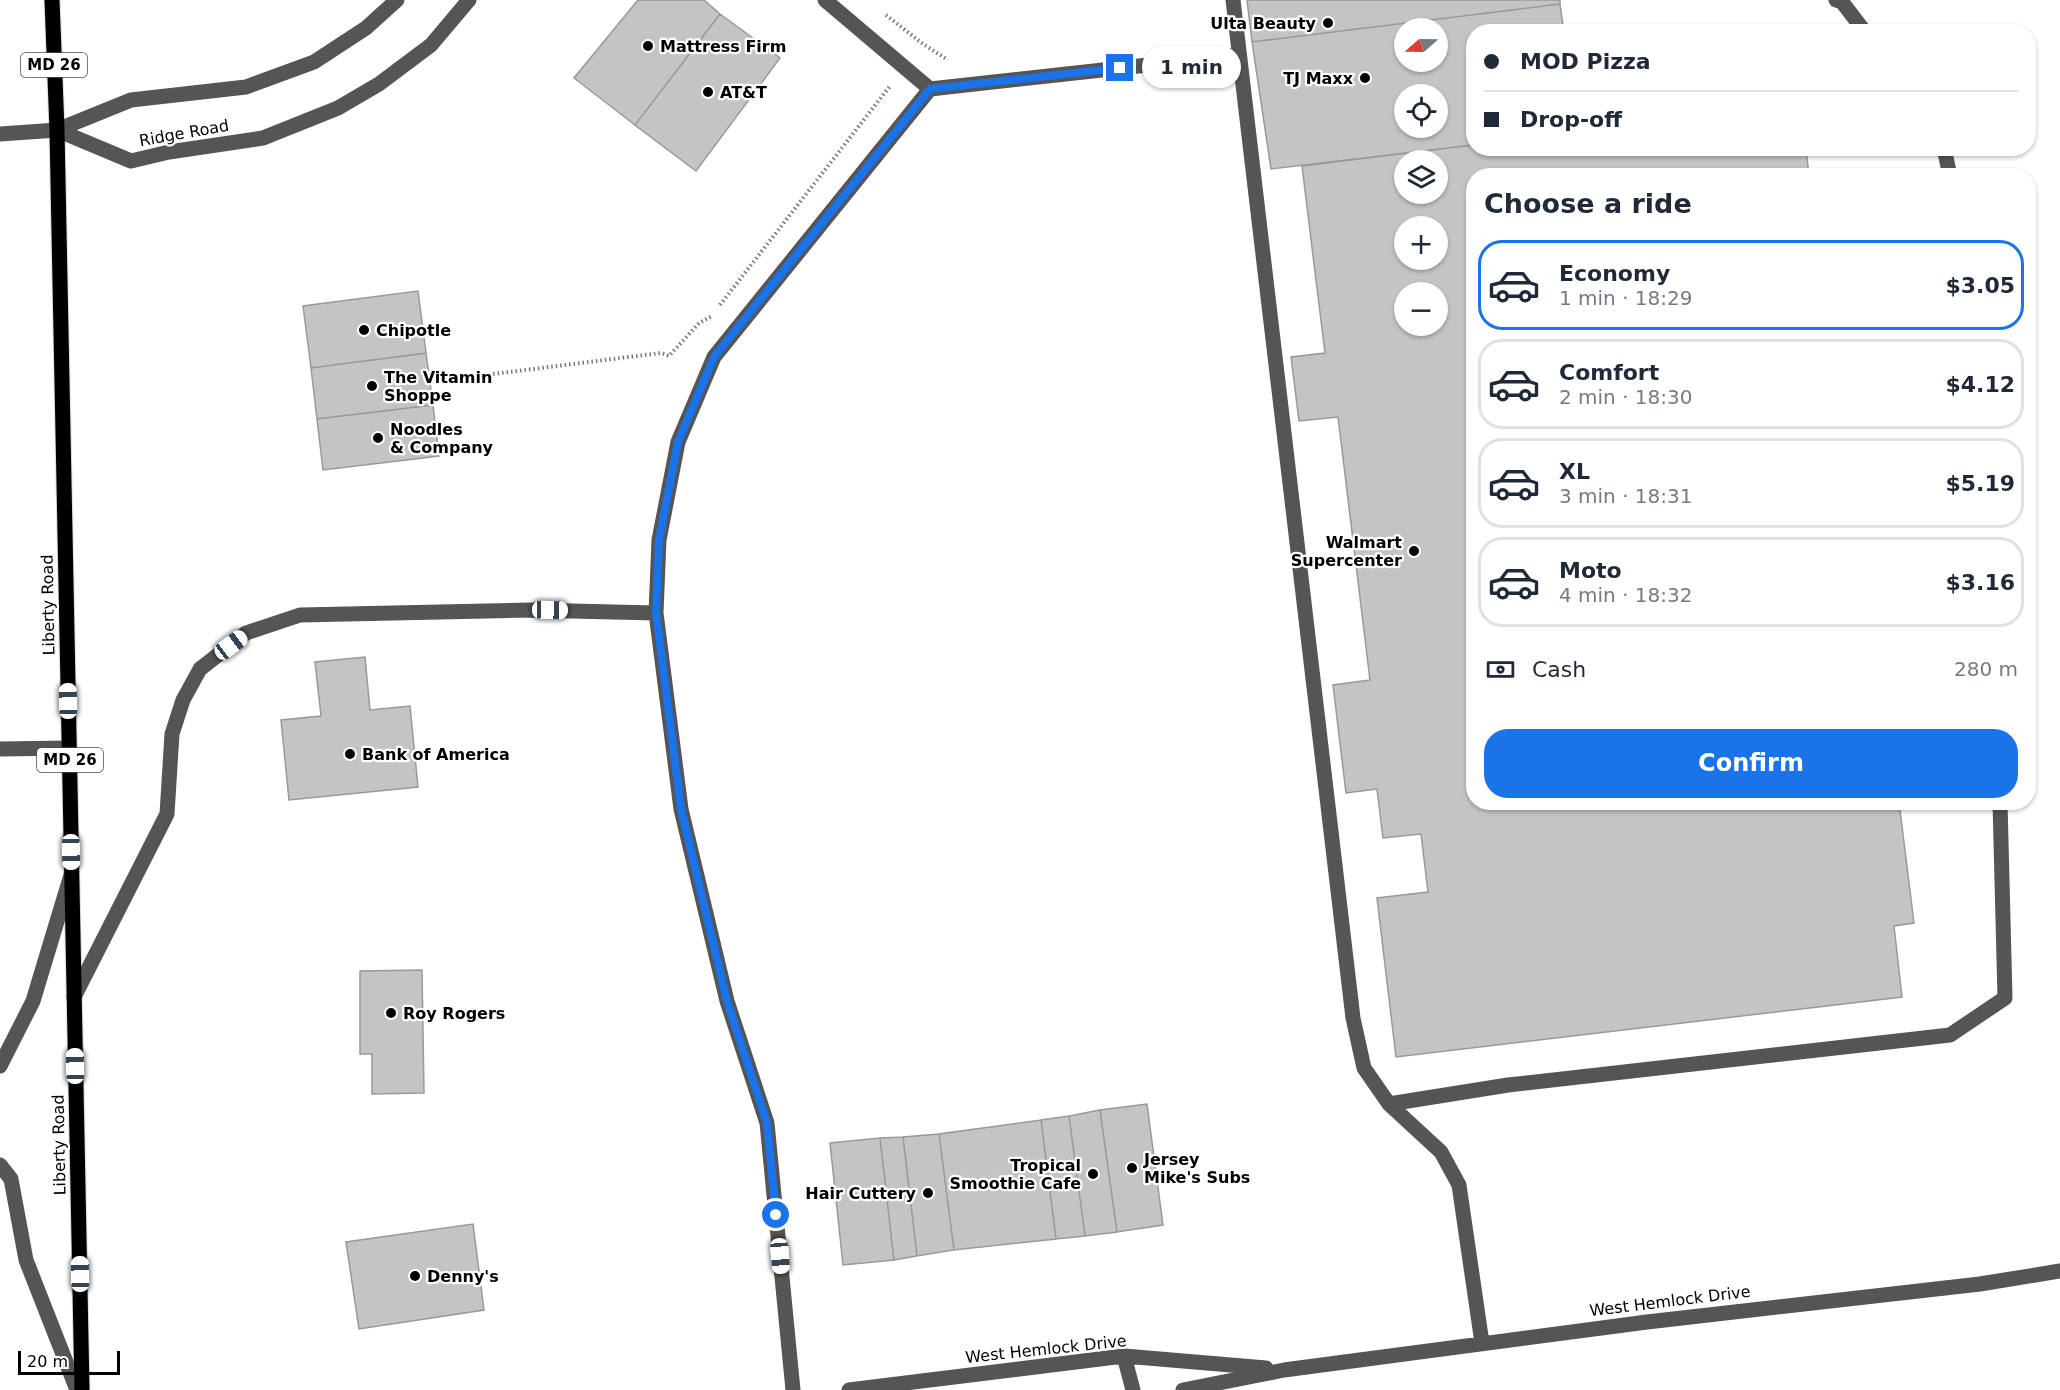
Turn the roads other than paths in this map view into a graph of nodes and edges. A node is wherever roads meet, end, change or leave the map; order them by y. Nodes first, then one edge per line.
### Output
1 (397, 0) edge
2 (470, 0) edge
3 (825, 0) edge
4 (1233, 0) edge
5 (1836, 0) edge
6 (54, 1) edge
7 (1859, 24) edge
8 (1239, 55) junction
9 (930, 89) junction
10 (57, 130) junction
11 (0, 135) edge
12 (656, 612) junction
13 (69, 748) junction
14 (0, 749) edge
15 (2000, 810) edge
16 (71, 873) junction
17 (74, 997) junction
18 (0, 1066) edge
19 (1389, 1104) junction
20 (0, 1165) edge
21 (2060, 1271) edge
22 (1482, 1343) junction
23 (1124, 1356) junction
24 (1284, 1370) junction
25 (77, 1390) edge
26 (82, 1390) edge
27 (793, 1390) edge
28 (849, 1390) edge
29 (1133, 1390) edge
30 (1183, 1390) edge

1 - 10 street
2 - 10 street, Ridge Road
3 - 9 street
4 - 8 street
5 - 7 street
6 - 10 main road, Liberty Road / MD 26
8 - 9 street
8 - 19 street
9 - 12 street
10 - 11 street
10 - 13 main road, Liberty Road / MD 26
12 - 17 street
12 - 27 street
13 - 14 street
13 - 16 main road, Liberty Road / MD 26
15 - 19 street
16 - 17 main road, Liberty Road / MD 26
16 - 18 street
17 - 26 main road, Liberty Road / MD 26
19 - 22 street
20 - 25 street
21 - 22 street, West Hemlock Drive
22 - 24 street, West Hemlock Drive
23 - 24 street, West Hemlock Drive
23 - 28 street, West Hemlock Drive
23 - 29 street
24 - 30 street, West Hemlock Drive

